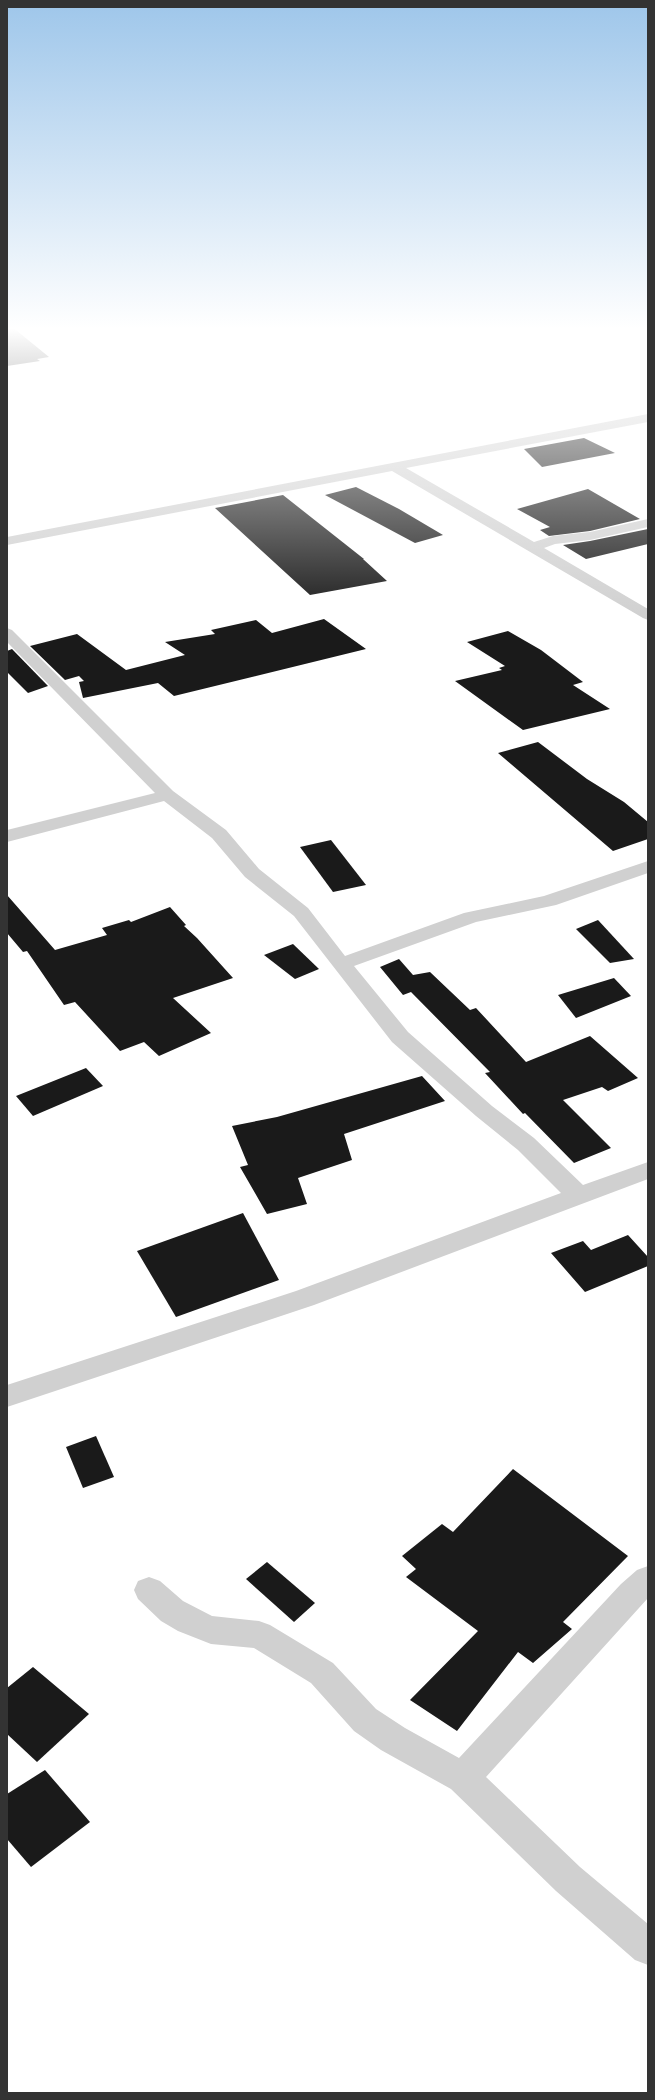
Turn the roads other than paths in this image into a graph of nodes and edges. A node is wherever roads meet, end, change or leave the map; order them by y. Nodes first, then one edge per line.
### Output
1 (618, 424) edge
2 (394, 468) junction
3 (648, 523) edge
4 (7, 541) edge
5 (532, 548) junction
6 (648, 615) edge
7 (7, 633) edge
8 (167, 795) junction
9 (7, 836) edge
10 (648, 867) edge
11 (341, 964) junction
12 (648, 1170) edge
13 (579, 1196) junction
14 (7, 1396) edge
15 (648, 1579) edge
16 (149, 1590) dead end
17 (463, 1778) junction
18 (648, 1947) edge

1 - 2 street
2 - 4 street
2 - 5 street
3 - 5 street
5 - 6 street
7 - 8 street
8 - 9 street
8 - 11 street
10 - 11 street
11 - 13 street
12 - 13 street
13 - 14 street
15 - 17 street
16 - 17 street
17 - 18 street

